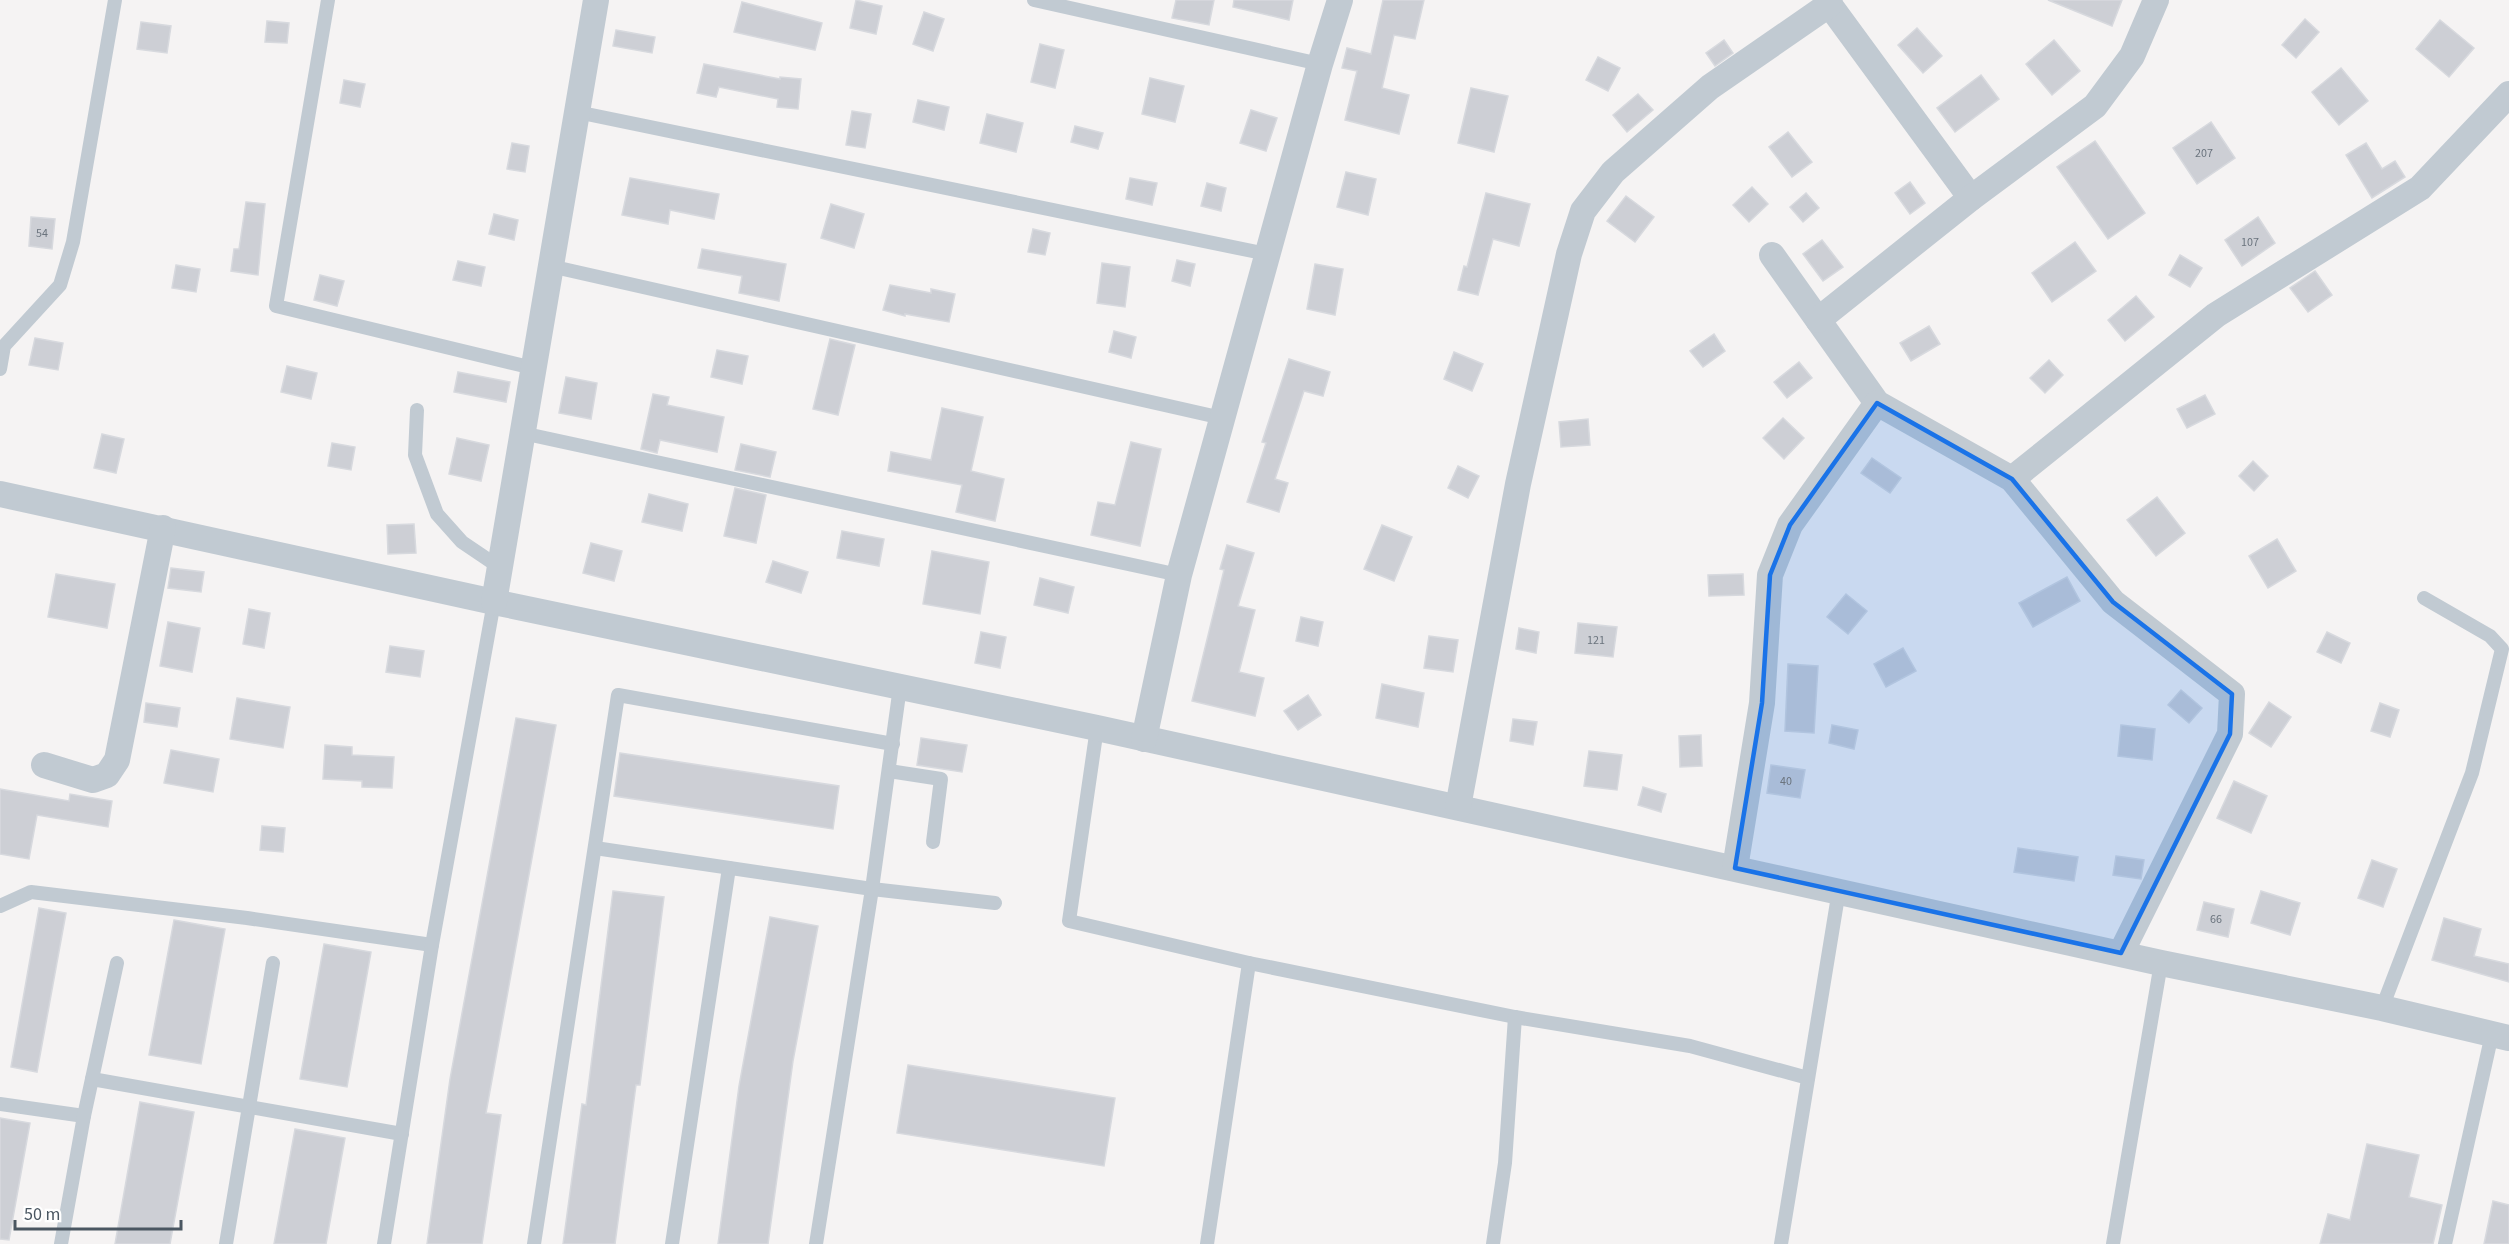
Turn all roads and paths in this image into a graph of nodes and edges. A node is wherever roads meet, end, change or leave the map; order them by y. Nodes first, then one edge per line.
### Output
1 (115, 0) edge
2 (328, 0) edge
3 (596, 0) edge
4 (1034, 0) edge
5 (1340, 0) edge
6 (2156, 0) edge
7 (1828, 2) edge
8 (1320, 64) junction
9 (2509, 94) edge
10 (577, 112) junction
11 (1971, 198) junction
12 (1268, 254) junction
13 (1772, 255) dead end
14 (550, 266) junction
15 (1818, 320) junction
16 (533, 368) junction
17 (0, 369) edge
18 (1877, 403) junction
19 (417, 410) dead end
20 (1222, 418) junction
21 (522, 433) junction
22 (2012, 479) junction
23 (0, 494) edge
24 (163, 528) junction
25 (499, 567) junction
26 (1179, 575) junction
27 (2424, 598) dead end
28 (494, 602) junction
29 (900, 687) junction
30 (1096, 728) junction
31 (1144, 739) junction
32 (893, 744) junction
33 (44, 765) dead end
34 (889, 771) junction
35 (1458, 807) junction
36 (933, 842) dead end
37 (595, 848) junction
38 (729, 868) junction
39 (1735, 868) junction
40 (872, 888) junction
41 (1839, 890) junction
42 (995, 903) dead end
43 (0, 906) edge
44 (432, 945) junction
45 (2121, 953) junction
46 (117, 963) dead end
47 (273, 963) dead end
48 (1249, 963) junction
49 (2161, 963) junction
50 (2382, 1008) junction
51 (1515, 1017) junction
52 (2501, 1036) edge
53 (1808, 1078) junction
54 (92, 1079) junction
55 (0, 1104) edge
56 (249, 1107) junction
57 (84, 1116) junction
58 (402, 1134) junction
59 (61, 1244) edge
60 (226, 1244) edge
61 (384, 1244) edge
62 (534, 1244) edge
63 (672, 1244) edge
64 (816, 1244) edge
65 (1207, 1244) edge
66 (1493, 1244) edge
67 (1781, 1244) edge
68 (2114, 1244) edge
69 (2445, 1244) edge

1 - 17 lane
2 - 16 lane
3 - 10 street
4 - 8 lane
5 - 8 street
6 - 11 street
7 - 11 street
7 - 35 street
8 - 12 street
9 - 22 street
10 - 12 lane
10 - 14 street
11 - 15 street
12 - 20 street
13 - 15 street
14 - 16 street
14 - 20 lane
15 - 18 street
16 - 21 street
18 - 22 street
18 - 39 street
19 - 25 lane
20 - 26 street
21 - 25 street
21 - 26 lane
22 - 45 street
23 - 24 street
24 - 28 street
24 - 33 street
25 - 28 street
26 - 31 street
27 - 50 lane
28 - 29 street
28 - 44 lane
29 - 30 street
29 - 32 lane
30 - 31 street
30 - 48 lane
31 - 35 street
32 - 34 lane
32 - 37 lane
34 - 36 lane
34 - 40 lane
35 - 39 street
37 - 38 lane
37 - 62 lane
38 - 40 lane
38 - 63 lane
39 - 41 street
40 - 42 lane
40 - 64 lane
41 - 45 street
41 - 53 lane
43 - 44 lane
44 - 58 lane
45 - 49 street
46 - 54 lane
47 - 56 lane
48 - 51 lane
48 - 65 lane
49 - 50 street
49 - 68 lane
50 - 52 street
51 - 53 lane
51 - 66 lane
52 - 69 lane
53 - 67 lane
54 - 56 lane
54 - 57 lane
55 - 57 lane
56 - 58 lane
56 - 60 lane
57 - 59 lane
58 - 61 lane

